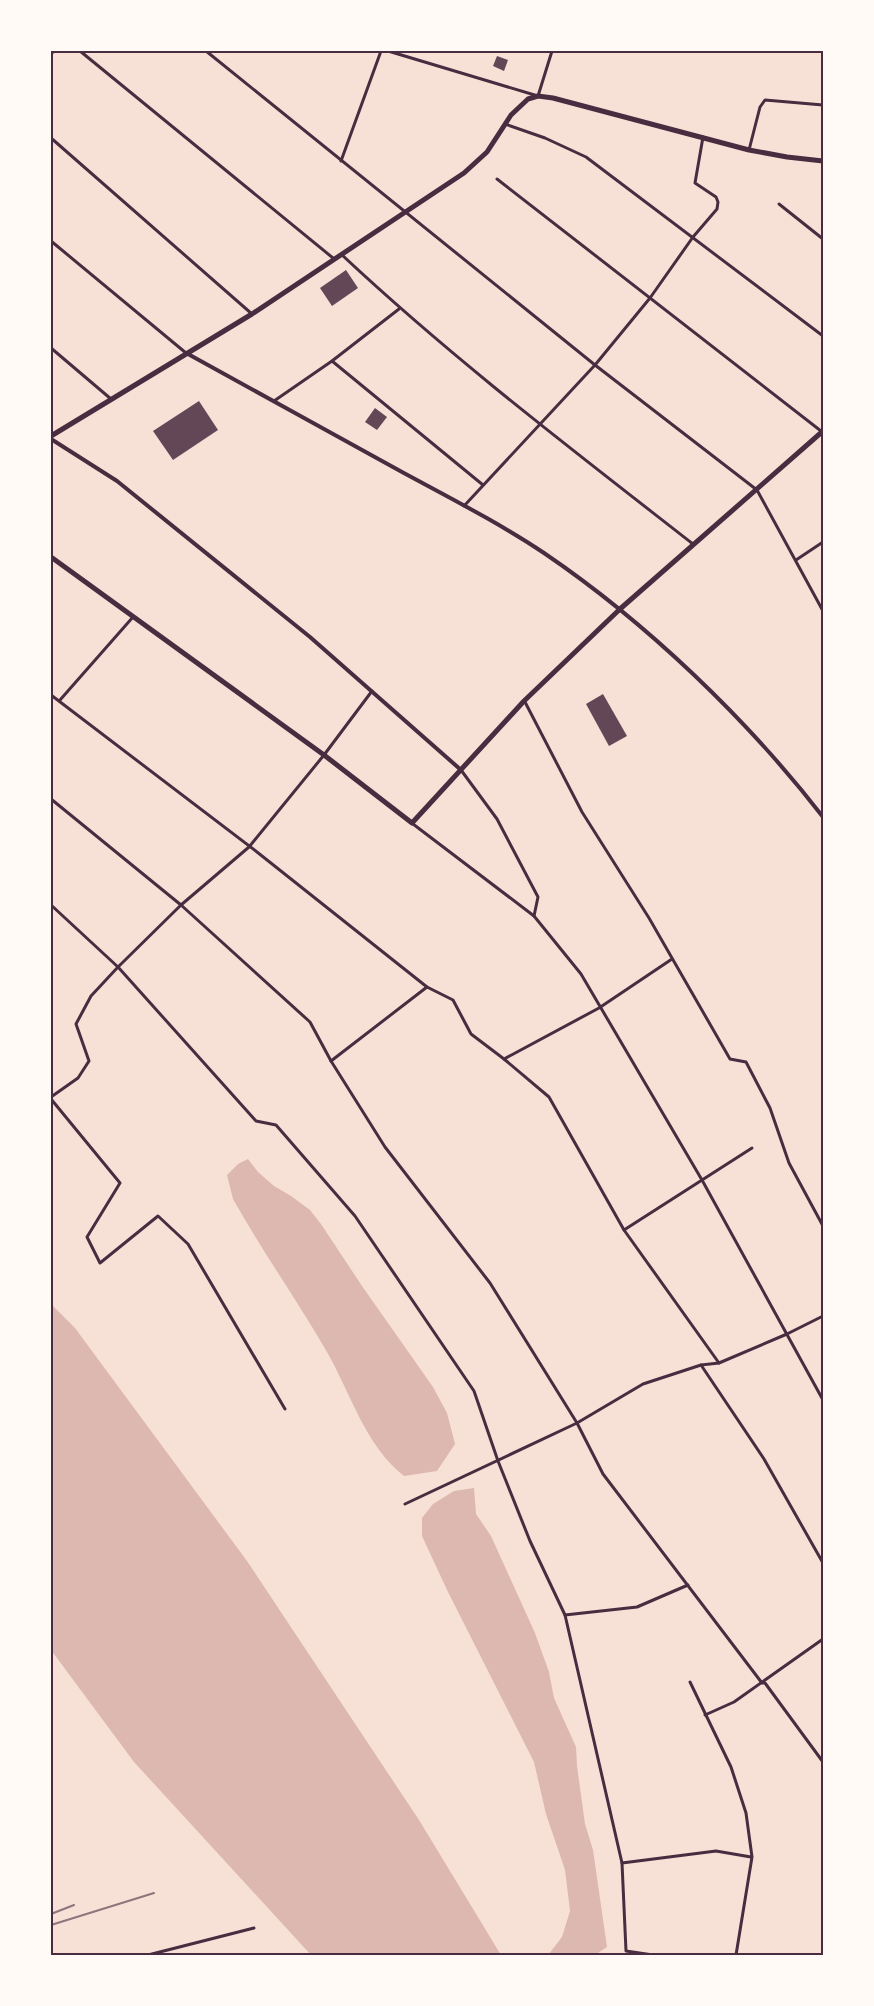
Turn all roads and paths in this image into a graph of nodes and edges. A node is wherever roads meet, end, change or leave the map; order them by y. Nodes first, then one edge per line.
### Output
1 (80, 51) edge
2 (206, 51) edge
3 (381, 51) edge
4 (388, 51) edge
5 (552, 51) edge
6 (538, 96) junction
7 (823, 105) edge
8 (505, 124) junction
9 (703, 137) junction
10 (51, 138) edge
11 (749, 150) junction
12 (823, 160) edge
13 (341, 161) junction
14 (496, 179) dead end
15 (778, 204) dead end
16 (406, 211) junction
17 (693, 237) junction
18 (823, 239) edge
19 (51, 241) edge
20 (341, 254) junction
21 (333, 258) junction
22 (650, 298) junction
23 (399, 309) junction
24 (252, 314) junction
25 (823, 336) edge
26 (51, 348) edge
27 (188, 354) junction
28 (332, 361) junction
29 (595, 365) junction
30 (111, 399) junction
31 (274, 401) junction
32 (540, 424) junction
33 (823, 432) edge
34 (51, 438) edge
35 (483, 485) junction
36 (758, 490) junction
37 (464, 506) junction
38 (823, 542) edge
39 (695, 546) junction
40 (51, 557) edge
41 (796, 560) junction
42 (620, 609) junction
43 (823, 610) edge
44 (134, 616) junction
45 (372, 691) junction
46 (51, 695) edge
47 (60, 700) junction
48 (524, 701) junction
49 (324, 755) junction
50 (461, 770) junction
51 (51, 799) edge
52 (823, 817) edge
53 (412, 823) junction
54 (249, 847) junction
55 (51, 905) edge
56 (181, 905) junction
57 (534, 916) junction
58 (672, 959) junction
59 (118, 967) junction
60 (428, 987) junction
61 (599, 1008) junction
62 (504, 1059) junction
63 (331, 1061) junction
64 (51, 1098) edge
65 (752, 1148) dead end
66 (702, 1180) junction
67 (823, 1226) edge
68 (624, 1230) junction
69 (823, 1316) edge
70 (787, 1334) junction
71 (719, 1363) junction
72 (701, 1365) junction
73 (823, 1400) edge
74 (285, 1409) dead end
75 (577, 1423) junction
76 (498, 1461) junction
77 (405, 1504) dead end
78 (823, 1563) edge
79 (688, 1585) junction
80 (565, 1616) junction
81 (823, 1639) edge
82 (690, 1682) dead end
83 (762, 1683) junction
84 (705, 1715) junction
85 (823, 1762) edge
86 (752, 1857) junction
87 (622, 1863) junction
88 (254, 1928) dead end
89 (148, 1955) edge
90 (653, 1955) edge
91 (736, 1955) edge

1 - 21 street
2 - 13 street
3 - 13 street
4 - 6 street
5 - 6 street
6 - 8 main road
6 - 9 main road
7 - 11 street
8 - 16 main road
8 - 17 street
9 - 11 main road
9 - 17 street
10 - 24 street
11 - 12 main road
13 - 16 street
14 - 22 street
15 - 18 street
16 - 20 main road
16 - 29 street
17 - 22 street
17 - 25 street
19 - 27 street
20 - 21 main road
20 - 23 street
21 - 24 main road
22 - 29 street
22 - 33 street
23 - 28 street
23 - 32 street
24 - 27 main road
26 - 30 street
27 - 30 main road
27 - 31 street
28 - 31 street
28 - 35 street
29 - 32 street
29 - 36 street
30 - 34 main road
31 - 37 street
32 - 35 street
32 - 39 street
33 - 36 main road
34 - 45 street
35 - 37 street
36 - 39 main road
36 - 41 street
37 - 42 street
38 - 41 street
39 - 42 main road
40 - 44 main road
41 - 43 street
42 - 48 main road
42 - 52 street
44 - 47 street
44 - 49 main road
45 - 49 street
45 - 50 street
46 - 47 street
47 - 54 street
48 - 50 main road
48 - 58 street
49 - 53 main road
49 - 54 street
50 - 53 main road
50 - 57 street
51 - 56 street
53 - 57 street
54 - 56 street
54 - 60 street
55 - 59 street
56 - 59 street
56 - 63 street
57 - 61 street
58 - 61 street
58 - 67 street
59 - 64 street
59 - 76 street
60 - 62 street
60 - 63 street
61 - 62 street
61 - 66 street
62 - 68 street
63 - 75 street
64 - 74 street
65 - 66 street
66 - 68 street
66 - 70 street
68 - 71 street
69 - 70 street
70 - 71 street
70 - 73 street
71 - 72 street
72 - 75 street
72 - 78 street
75 - 76 street
75 - 79 street
76 - 77 street
76 - 80 street
79 - 80 street
79 - 83 street
80 - 87 street
81 - 83 street
82 - 84 street
83 - 84 street
83 - 85 street
84 - 86 street
86 - 87 street
86 - 91 street
87 - 90 street
88 - 89 street

